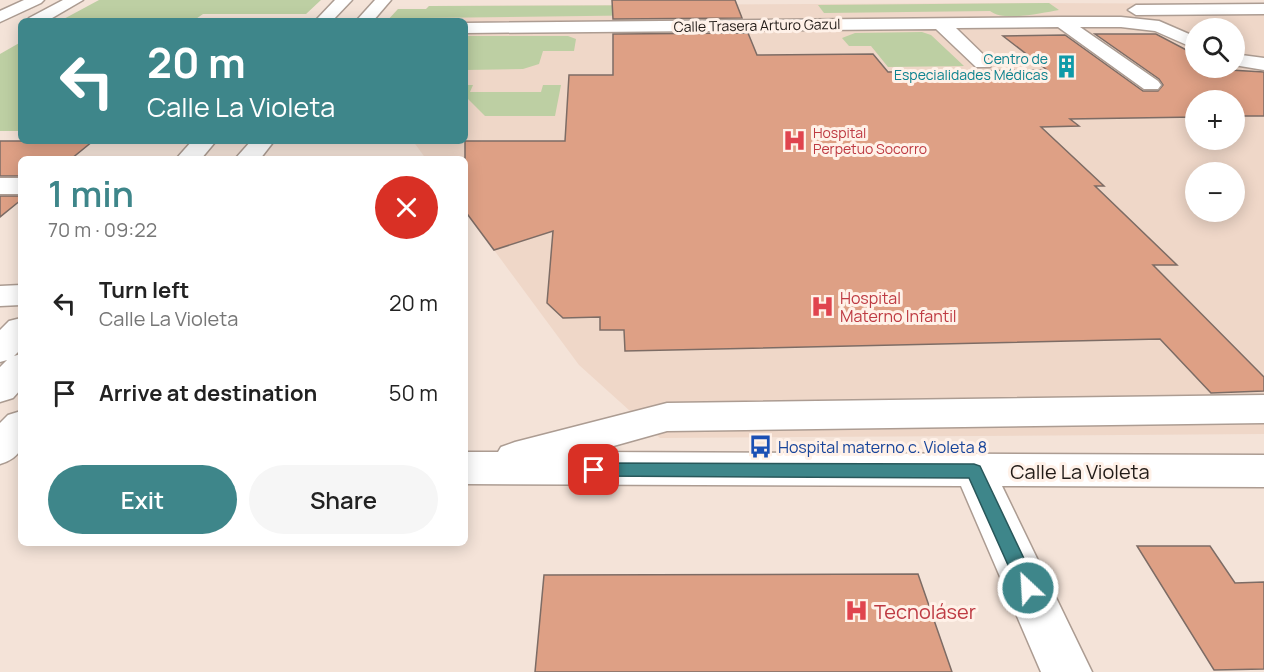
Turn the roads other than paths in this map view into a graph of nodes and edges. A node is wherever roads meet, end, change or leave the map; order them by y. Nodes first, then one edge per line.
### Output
1 (36, 0) edge
2 (75, 0) edge
3 (344, 0) edge
4 (782, 8) dead end
5 (1264, 9) edge
6 (0, 17) edge
7 (41, 18) edge
8 (326, 18) edge
9 (1055, 22) junction
10 (940, 23) junction
11 (836, 24) junction
12 (792, 25) junction
13 (707, 26) junction
14 (468, 28) edge
15 (1185, 38) edge
16 (1245, 61) edge
17 (983, 63) dead end
18 (1264, 64) edge
19 (1151, 85) dead end
20 (202, 144) edge
21 (260, 144) edge
22 (191, 156) edge
23 (250, 156) edge
24 (0, 186) edge
25 (18, 186) edge
26 (0, 296) edge
27 (18, 296) edge
28 (18, 332) edge
29 (0, 350) edge
30 (18, 369) edge
31 (0, 389) edge
32 (1264, 409) edge
33 (18, 428) edge
34 (0, 449) edge
35 (18, 460) edge
36 (0, 461) edge
37 (470, 469) edge
38 (974, 471) junction
39 (1264, 471) edge
40 (1067, 672) edge

1 - 6 street
2 - 7 street
3 - 8 street
4 - 12 street
5 - 9 street, Calle Trasera Arturo Gazul
9 - 10 street, Calle Trasera Arturo Gazul
9 - 15 street, Calle Trasera Arturo Gazul
9 - 19 street
10 - 11 street, Calle Trasera Arturo Gazul
10 - 17 street
11 - 12 street, Calle Trasera Arturo Gazul
11 - 13 street
12 - 13 street, Calle Trasera Arturo Gazul
13 - 14 street, Calle Trasera Arturo Gazul
16 - 18 street
20 - 22 street
21 - 23 street
24 - 25 street
26 - 27 street
28 - 29 street
30 - 31 street
32 - 37 street
33 - 34 street
35 - 36 street
37 - 38 street, Calle La Violeta
38 - 39 street, Calle La Violeta
38 - 40 street

